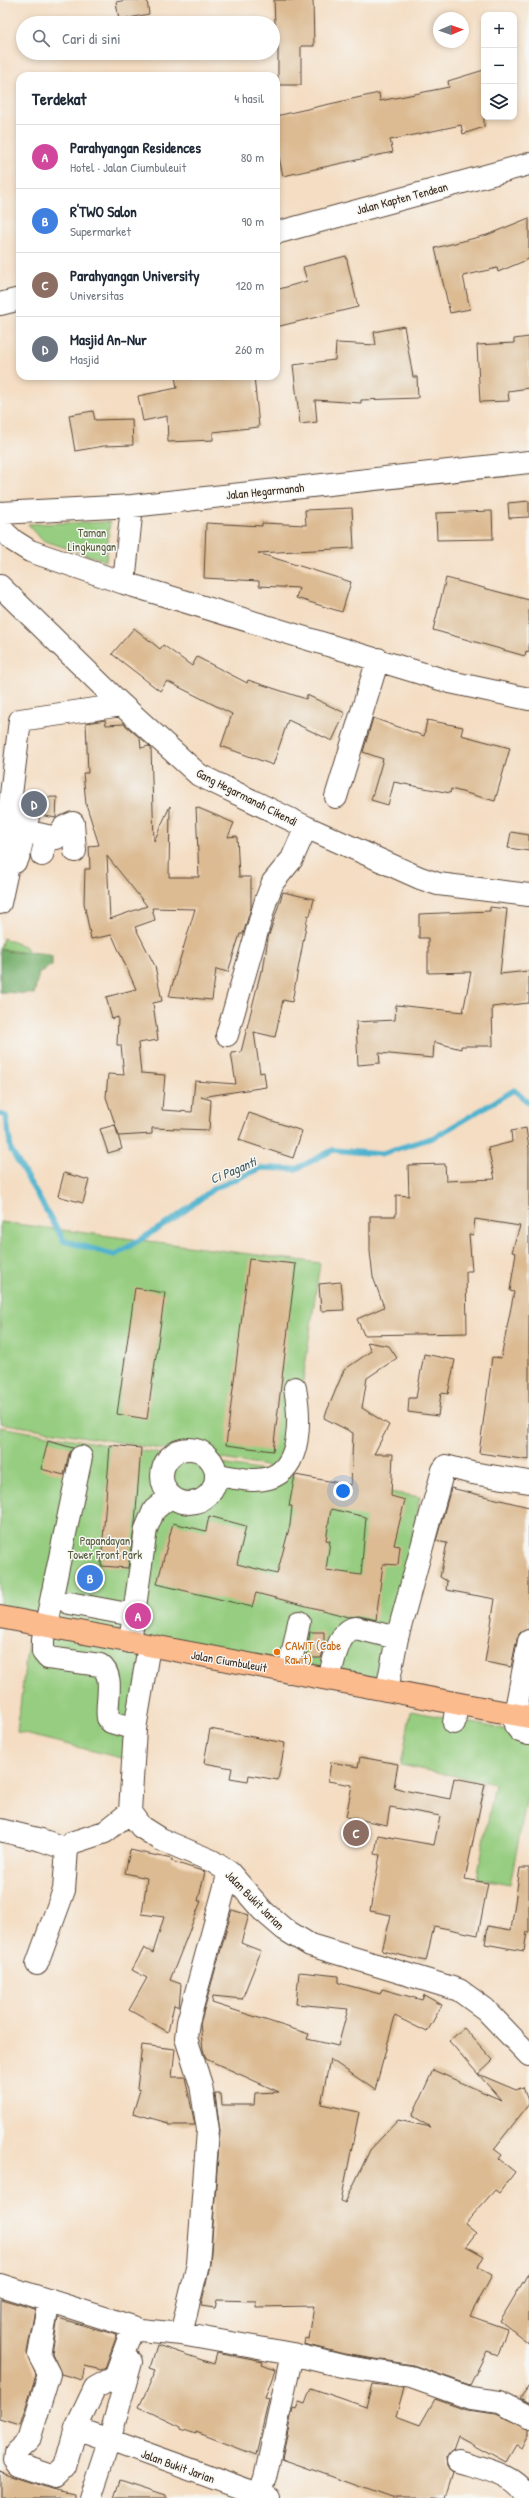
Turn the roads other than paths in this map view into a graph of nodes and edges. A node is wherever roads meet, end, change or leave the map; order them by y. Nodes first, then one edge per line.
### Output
1 (529, 164) edge
2 (280, 232) edge
3 (16, 300) edge
4 (0, 304) edge
5 (529, 462) edge
6 (132, 506) junction
7 (0, 514) edge
8 (0, 528) edge
9 (124, 583) junction
10 (0, 586) edge
11 (378, 659) junction
12 (529, 699) edge
13 (122, 705) junction
14 (336, 797) dead end
15 (306, 827) junction
16 (75, 851) dead end
17 (3, 858) edge
18 (529, 896) edge
19 (0, 903) edge
20 (228, 1035) dead end
21 (295, 1388) dead end
22 (81, 1457) dead end
23 (217, 1475) junction
24 (529, 1482) edge
25 (171, 1496) junction
26 (69, 1603) dead end
27 (133, 1614) junction
28 (0, 1617) edge
29 (299, 1622) dead end
30 (46, 1625) junction
31 (397, 1638) junction
32 (529, 1641) edge
33 (140, 1644) junction
34 (289, 1672) junction
35 (329, 1678) junction
36 (394, 1696) junction
37 (522, 1716) edge
38 (135, 1729) junction
39 (529, 1734) edge
40 (130, 1812) junction
41 (0, 1830) edge
42 (67, 1849) junction
43 (229, 1872) junction
44 (37, 1964) dead end
45 (529, 2055) edge
46 (1, 2279) edge
47 (49, 2300) junction
48 (140, 2330) junction
49 (181, 2334) junction
50 (292, 2354) junction
51 (529, 2417) edge
52 (76, 2428) junction
53 (109, 2441) junction
54 (458, 2461) dead end
55 (264, 2496) edge
56 (90, 2498) edge
57 (527, 2498) edge

1 - 2 street, Jalan Kapten Tendean
3 - 4 street
5 - 6 street, Jalan Hegarmanah
6 - 7 street, Jalan Hegarmanah
6 - 9 street
8 - 9 street
9 - 11 street
10 - 13 street, Gang Hegarmanah Cikendi
11 - 12 street
11 - 14 street
13 - 15 street, Gang Hegarmanah Cikendi
13 - 17 street
15 - 18 street, Gang Hegarmanah Cikendi
15 - 20 street
16 - 17 street
17 - 19 street
21 - 23 street
22 - 30 street
23 - 25 street
23 - 25 street
24 - 31 street
25 - 27 street
26 - 27 street
27 - 33 street
28 - 30 main road, Jalan Ciumbuleuit
29 - 34 street
30 - 33 main road, Jalan Ciumbuleuit
30 - 38 street
31 - 35 street
31 - 36 street
32 - 37 street
33 - 34 main road, Jalan Ciumbuleuit
33 - 38 street
34 - 35 main road, Jalan Ciumbuleuit
35 - 36 main road, Jalan Ciumbuleuit
36 - 37 main road, Jalan Ciumbuleuit
37 - 39 street
38 - 40 street
40 - 42 street
40 - 43 street, Jalan Bukit Jarian
41 - 42 street
42 - 44 street
43 - 45 street, Jalan Bukit Jarian
43 - 49 street
46 - 47 street
46 - 48 street
47 - 52 street
47 - 52 street
48 - 49 street
48 - 53 street
49 - 50 street
50 - 51 street
50 - 55 street
52 - 53 street, Jalan Bukit Jarian
53 - 55 street, Jalan Bukit Jarian
53 - 56 street
54 - 57 street

